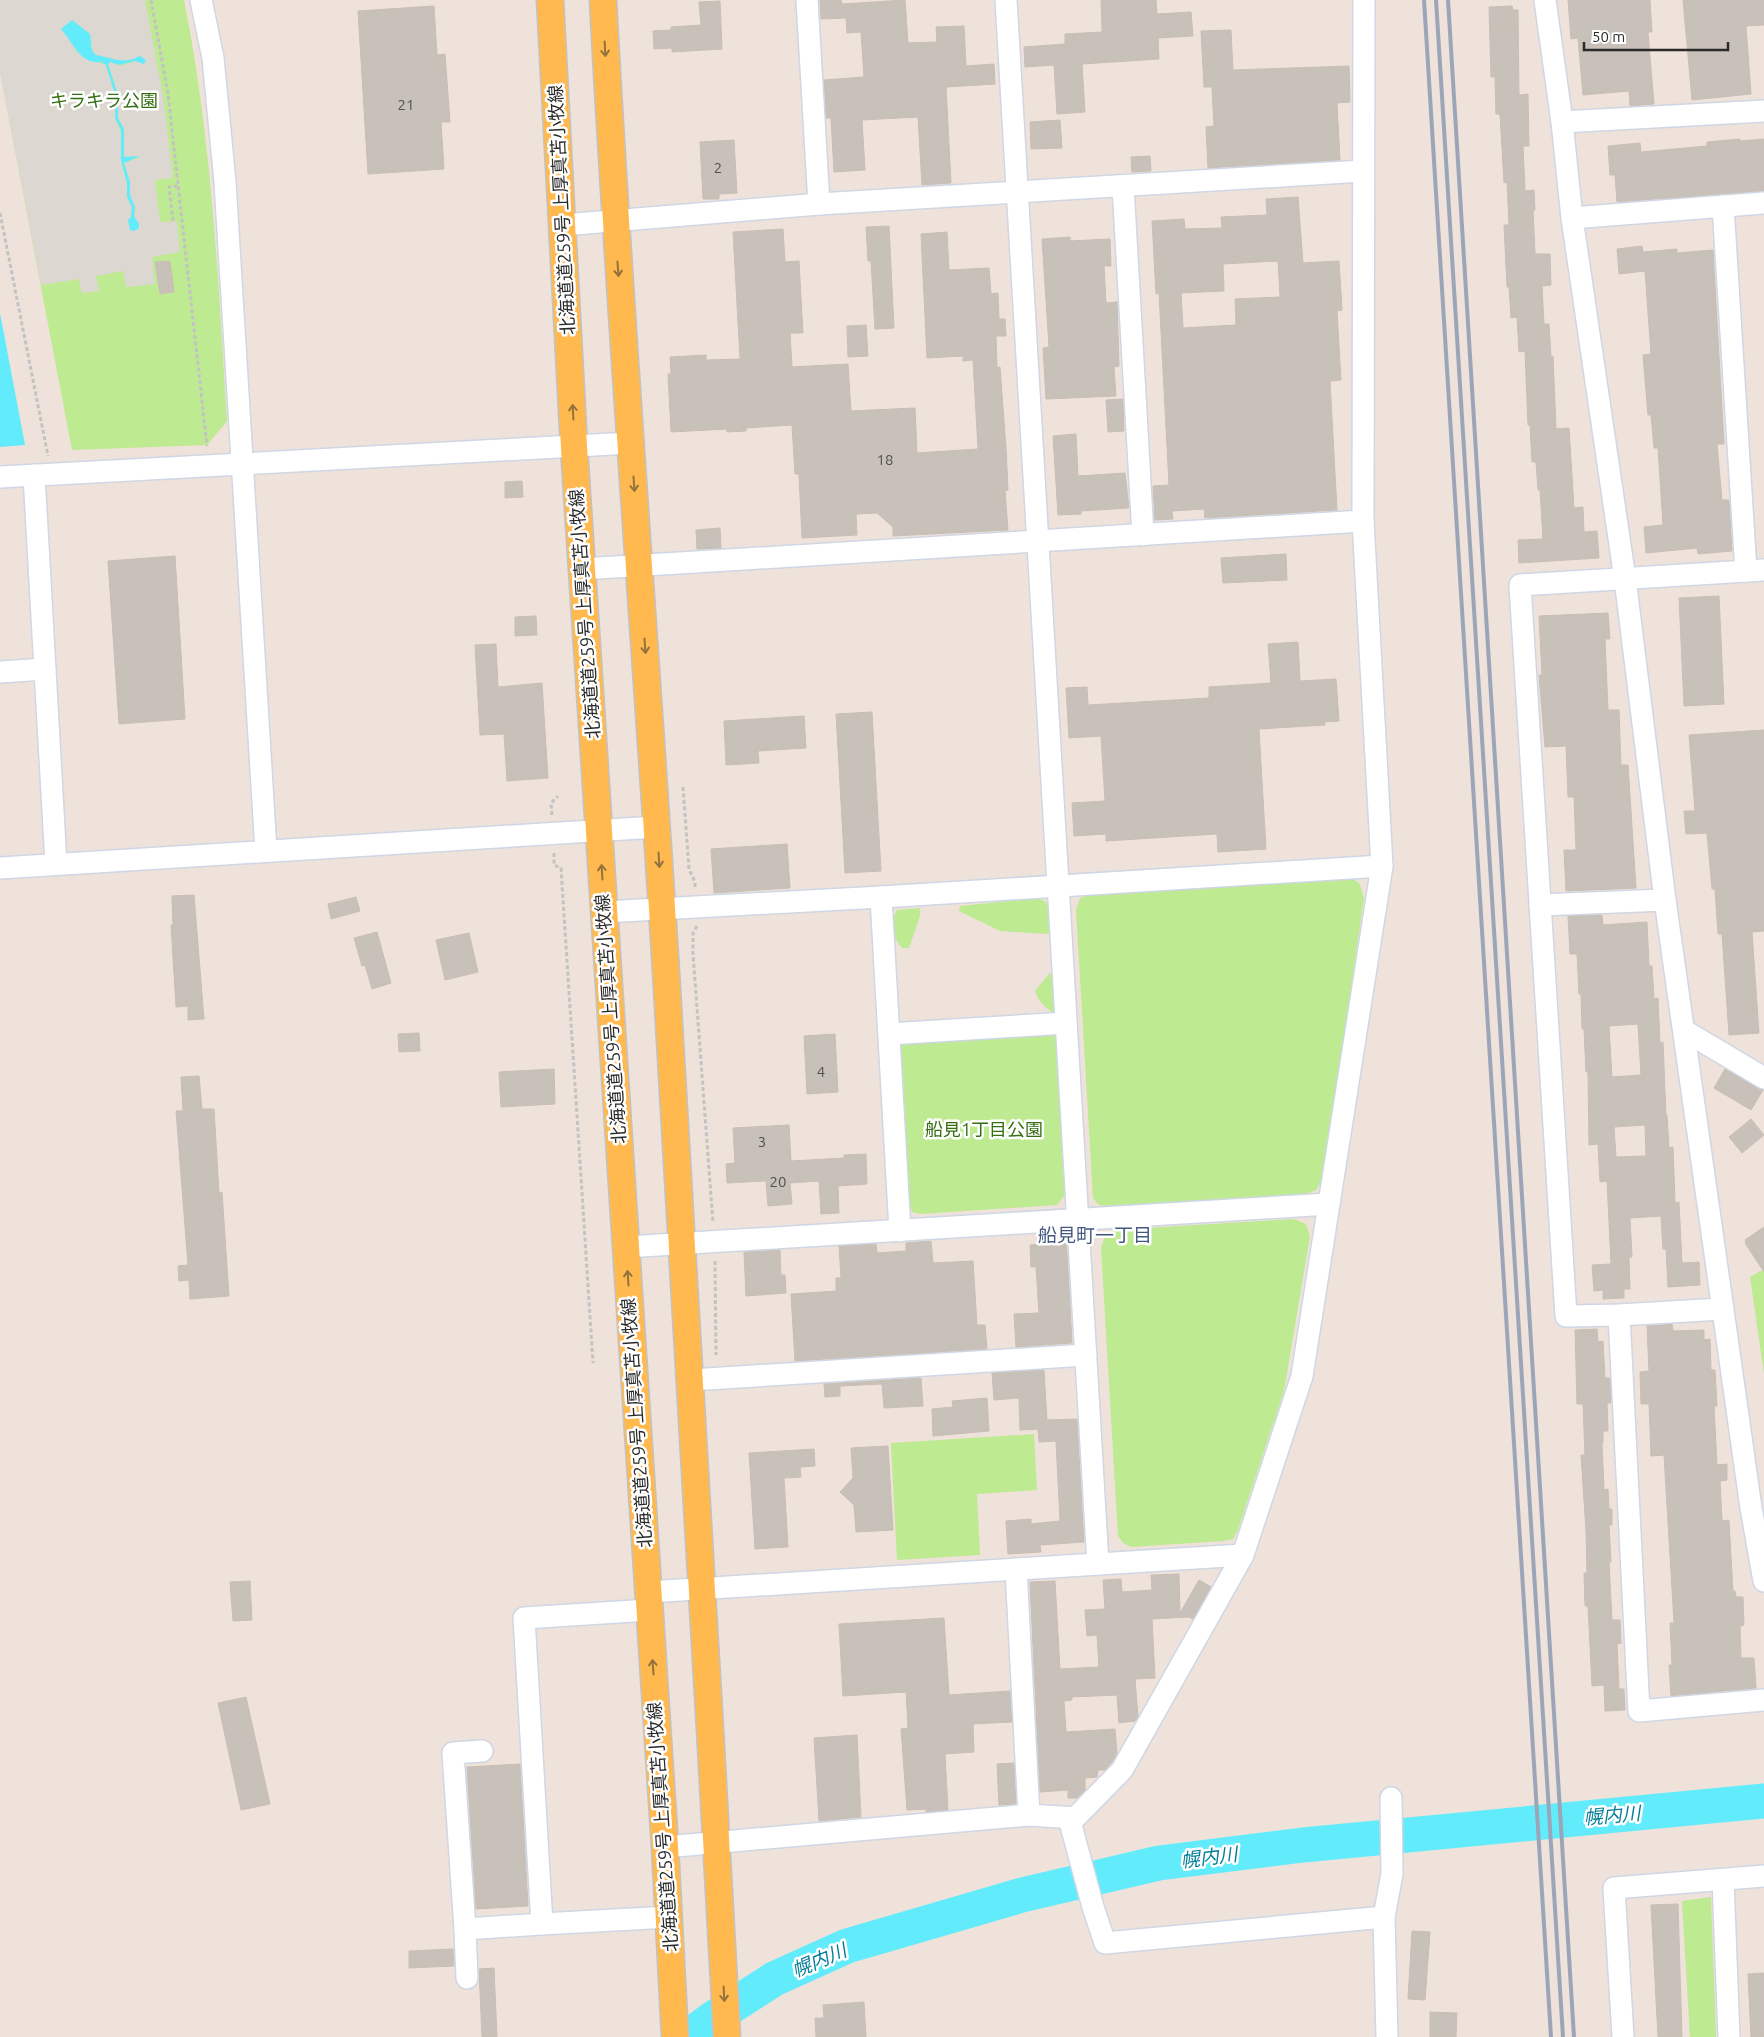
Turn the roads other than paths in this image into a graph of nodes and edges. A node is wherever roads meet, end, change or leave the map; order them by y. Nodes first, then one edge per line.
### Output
1 (201, 0) edge
2 (550, 0) edge
3 (603, 0) edge
4 (807, 0) edge
5 (1006, 0) edge
6 (1364, 0) edge
7 (1546, 0) edge
8 (1764, 111) edge
9 (1562, 122) junction
10 (1363, 171) junction
11 (1123, 186) junction
12 (1017, 192) junction
13 (1764, 203) edge
14 (819, 204) junction
15 (1723, 206) junction
16 (1572, 218) junction
17 (614, 221) junction
18 (563, 225) junction
19 (632, 443) junction
20 (574, 447) junction
21 (244, 464) junction
22 (43, 474) junction
23 (0, 477) edge
24 (1363, 521) junction
25 (1143, 535) junction
26 (1038, 541) junction
27 (640, 566) junction
28 (582, 569) junction
29 (1755, 570) edge
30 (1626, 579) junction
31 (45, 669) junction
32 (0, 672) edge
33 (656, 827) junction
34 (599, 830) junction
35 (266, 851) junction
36 (56, 864) junction
37 (1382, 866) junction
38 (0, 868) edge
39 (1058, 886) junction
40 (881, 897) junction
41 (1665, 900) junction
42 (1540, 905) junction
43 (662, 909) junction
44 (604, 912) junction
45 (1066, 1023) junction
46 (1685, 1031) junction
47 (889, 1034) junction
48 (1764, 1078) edge
49 (1328, 1204) junction
50 (1077, 1220) junction
51 (900, 1230) junction
52 (684, 1244) junction
53 (626, 1248) junction
54 (1722, 1309) junction
55 (1619, 1315) junction
56 (1086, 1356) junction
57 (691, 1380) junction
58 (1243, 1555) junction
59 (1098, 1564) junction
60 (1016, 1569) junction
61 (1764, 1581) edge
62 (701, 1589) junction
63 (648, 1601) junction
64 (1764, 1700) edge
65 (482, 1751) dead end
66 (1391, 1798) dead end
67 (1029, 1815) junction
68 (1073, 1824) junction
69 (716, 1843) junction
70 (664, 1847) junction
71 (1764, 1876) edge
72 (1724, 1880) junction
73 (1384, 1916) junction
74 (669, 1917) junction
75 (542, 1924) junction
76 (464, 1929) junction
77 (467, 1978) dead end
78 (675, 2037) edge
79 (726, 2037) edge
80 (1387, 2037) edge
81 (1623, 2037) edge
82 (1730, 2037) edge

1 - 21 street
2 - 18 main road, 北海道道259号 上厚真苫小牧線
3 -> 17 main road
4 - 14 street
5 - 12 street
6 - 10 street
7 - 9 street
8 - 9 street
9 - 16 street
10 - 11 street
10 - 24 street
11 - 12 street
11 - 25 street
12 - 14 street
12 - 26 street
13 - 15 street
14 - 17 street
15 - 16 street
15 - 29 street
16 - 30 street
17 - 18 street
17 -> 19 main road
20 -> 18 main road, 北海道道259号 上厚真苫小牧線
19 - 20 street
19 -> 27 main road
20 - 21 street
20 - 28 main road, 北海道道259号 上厚真苫小牧線
21 - 22 street
21 - 35 street
22 - 23 street
22 - 31 street
24 - 25 street
24 - 37 street
25 - 26 street
26 - 27 street
26 - 39 street
27 - 28 street
27 -> 33 main road
28 - 34 main road, 北海道道259号 上厚真苫小牧線
29 - 30 street
30 - 41 street
30 - 42 street
31 - 32 street
31 - 36 street
33 - 34 street
33 -> 43 main road
34 - 35 street
44 -> 34 main road, 北海道道259号 上厚真苫小牧線
35 - 36 street
36 - 38 street
37 - 39 street
37 - 49 street
39 - 40 street
39 - 45 street
40 - 43 street
40 - 47 street
41 - 42 street
41 - 46 street
42 - 55 street
43 - 44 street
43 - 52 main road
44 - 53 main road, 北海道道259号 上厚真苫小牧線
45 - 47 street
45 - 50 street
46 - 48 street
46 - 54 street
47 - 51 street
49 - 50 street
49 - 58 street
50 - 51 street
50 - 56 street
51 - 52 street
52 - 53 street
52 - 57 main road
63 -> 53 main road, 北海道道259号 上厚真苫小牧線
54 - 55 street
54 - 61 street
55 - 64 street
56 - 57 street
56 - 59 street
57 - 62 main road
58 - 59 street
58 - 68 street
59 - 60 street
60 - 62 street
60 - 67 street
62 - 63 street
62 - 69 main road
70 -> 63 main road, 北海道道259号 上厚真苫小牧線
63 - 75 street
65 - 76 street
66 - 73 street
67 - 68 street
67 - 69 street
68 - 73 street
69 - 70 street
69 -> 79 main road
70 - 74 main road, 北海道道259号 上厚真苫小牧線
71 - 72 street
72 - 81 street
72 - 82 street
73 - 80 street
74 - 75 street
74 - 78 main road, 北海道道259号 上厚真苫小牧線
75 - 76 street
76 - 77 street

